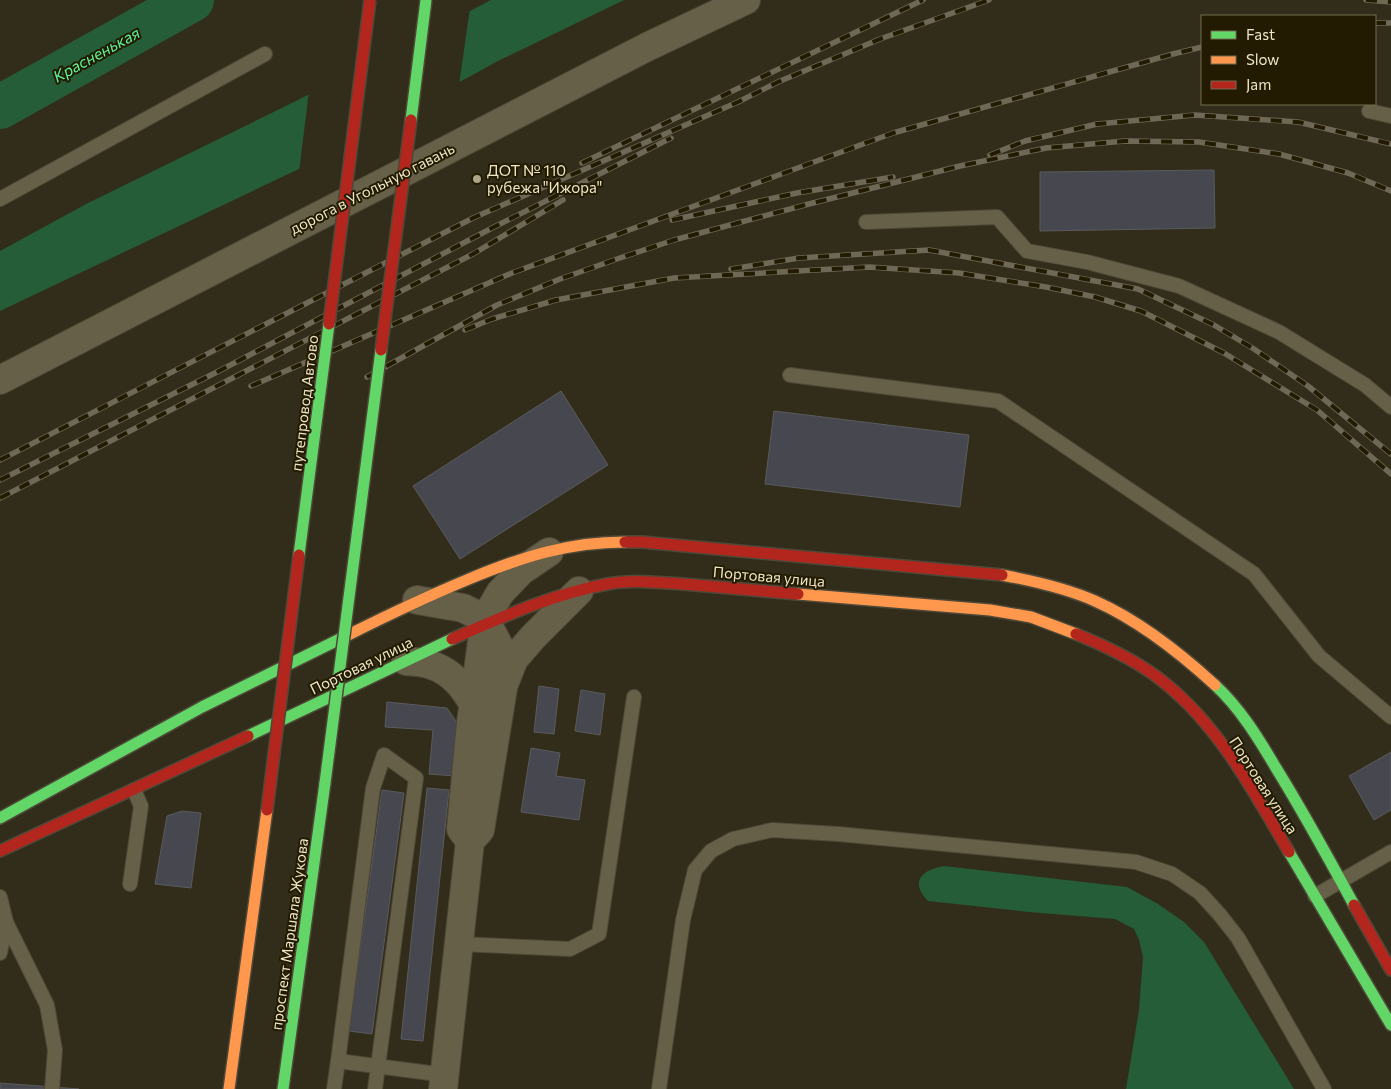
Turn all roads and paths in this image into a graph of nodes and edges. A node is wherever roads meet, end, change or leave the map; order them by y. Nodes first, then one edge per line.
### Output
1 (370, 0) edge
2 (426, 0) edge
3 (746, 0) edge
4 (265, 54) dead end
5 (1369, 111) dead end
6 (1391, 116) edge
7 (0, 199) edge
8 (866, 222) dead end
9 (790, 375) dead end
10 (0, 380) edge
11 (1391, 407) edge
12 (554, 548) junction
13 (579, 591) junction
14 (417, 600) junction
15 (486, 622) junction
16 (406, 661) junction
17 (503, 688) junction
18 (634, 697) dead end
19 (474, 705) junction
20 (1391, 717) edge
21 (134, 790) junction
22 (0, 818) edge
23 (470, 841) junction
24 (0, 851) edge
25 (1391, 852) edge
26 (1340, 882) junction
27 (130, 884) dead end
28 (1315, 896) junction
29 (0, 897) edge
30 (6, 922) junction
31 (460, 944) junction
32 (0, 951) edge
33 (1391, 970) edge
34 (1391, 1025) edge
35 (338, 1061) junction
36 (378, 1067) junction
37 (444, 1082) edge
38 (52, 1089) edge
39 (229, 1089) edge
40 (283, 1089) edge
41 (334, 1089) edge
42 (375, 1089) edge
43 (659, 1089) edge
44 (1324, 1089) edge

1 - 39 street, путепровод Автово, bridge
2 - 40 street, проспект Маршала Жукова, bridge
3 - 10 street, дорога в Угольную гавань
4 - 7 lane
5 - 6 lane
8 - 11 lane
9 - 20 lane
12 - 14 street, Портовая улица
12 - 15 street
12 - 26 street, Портовая улица
13 - 15 street, Портовая улица
13 - 17 street
13 - 28 street, Портовая улица
14 - 15 street
14 - 22 street, Портовая улица
15 - 16 street, Портовая улица
15 - 17 street
15 - 19 street
16 - 19 street
16 - 21 street, Портовая улица
17 - 23 street
18 - 31 lane
19 - 23 street
21 - 24 street, Портовая улица
21 - 27 lane
23 - 31 street
25 - 26 lane
26 - 28 lane
26 - 33 street, Портовая улица
28 - 34 street, Портовая улица
29 - 30 lane
30 - 32 lane
30 - 38 lane
31 - 37 street
35 - 36 lane
35 - 36 lane
35 - 41 lane
36 - 37 lane
36 - 42 lane
43 - 44 lane

